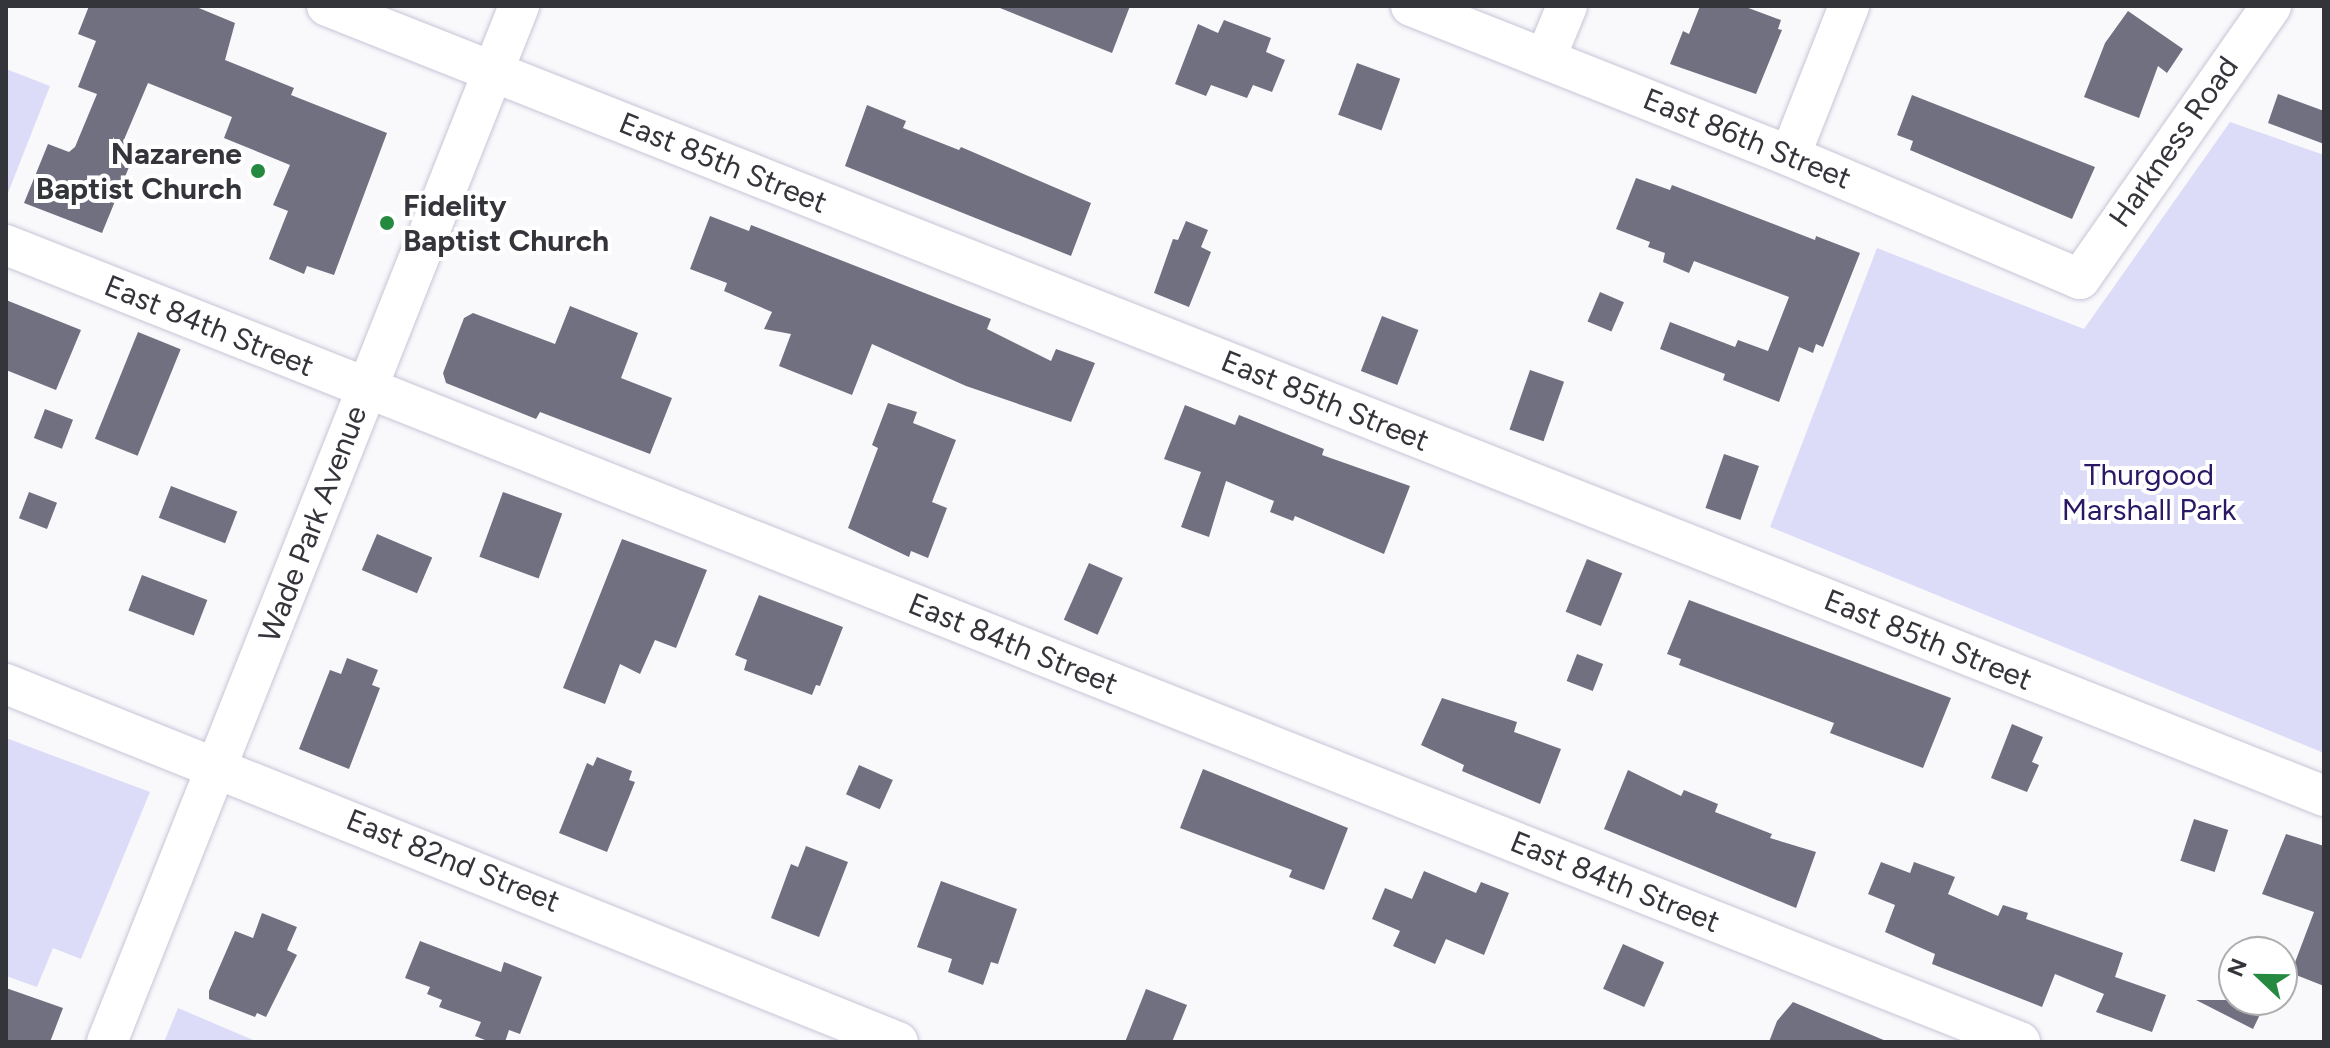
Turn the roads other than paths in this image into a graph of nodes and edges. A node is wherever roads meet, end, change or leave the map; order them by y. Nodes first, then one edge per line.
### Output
1 (327, 6) edge
2 (519, 6) edge
3 (1411, 6) edge
4 (1567, 6) edge
5 (1849, 6) edge
6 (2271, 6) edge
7 (1546, 57) junction
8 (493, 72) junction
9 (1790, 156) junction
10 (6, 245) edge
11 (2080, 279) joint
12 (366, 389) junction
13 (6, 684) edge
14 (218, 767) junction
15 (2324, 796) edge
16 (107, 1042) edge
17 (898, 1042) edge
18 (2020, 1042) edge

1 - 8 street, East 85th Street
2 - 8 street, Wade Park Avenue
3 - 7 street, East 86th Street
4 - 7 street
5 - 9 street
6 - 11 street, Harkness Road
7 - 9 street, East 86th Street
8 - 12 street, Wade Park Avenue
8 - 15 street, East 85th Street
9 - 11 street, East 86th Street
10 - 12 street, East 84th Street
12 - 14 street, Wade Park Avenue
12 - 18 street, East 84th Street
13 - 14 street, East 82nd Street
14 - 16 street, Wade Park Avenue
14 - 17 street, East 82nd Street

